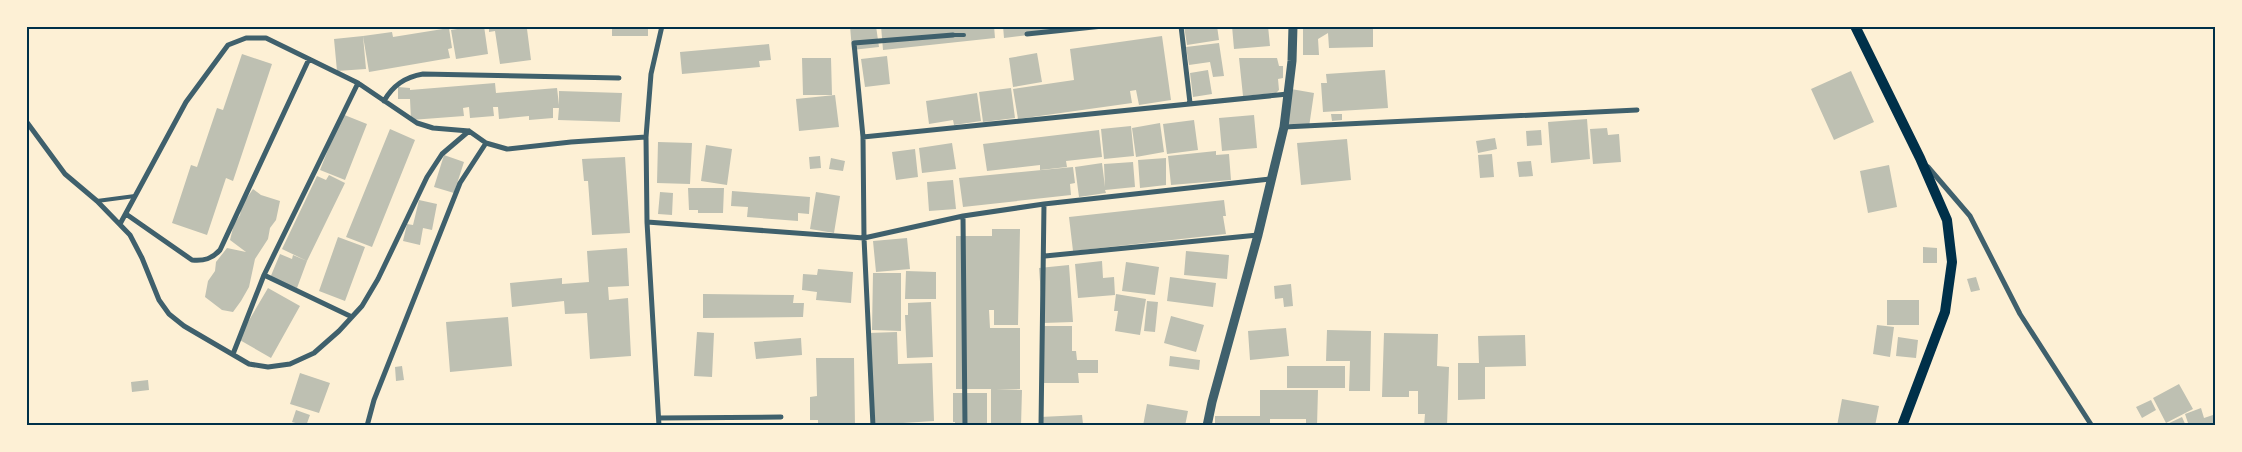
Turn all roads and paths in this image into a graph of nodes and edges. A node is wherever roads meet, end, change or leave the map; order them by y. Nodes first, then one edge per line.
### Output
1 (662, 26) edge
2 (1103, 26) edge
3 (1181, 26) edge
4 (1293, 26) edge
5 (1855, 26) edge
6 (1026, 34) dead end
7 (953, 35) joint
8 (964, 35) dead end
9 (309, 59) junction
10 (619, 78) dead end
11 (358, 83) junction
12 (1288, 94) junction
13 (384, 101) junction
14 (1190, 103) junction
15 (1637, 110) dead end
16 (26, 121) edge
17 (1284, 127) junction
18 (469, 131) junction
19 (646, 137) junction
20 (863, 137) junction
21 (486, 143) junction
22 (1920, 158) junction
23 (1270, 179) junction
24 (135, 196) junction
25 (97, 201) junction
26 (1044, 204) junction
27 (126, 214) junction
28 (963, 216) junction
29 (647, 222) junction
30 (120, 224) junction
31 (1258, 235) junction
32 (864, 238) junction
33 (1045, 256) junction
34 (264, 275) junction
35 (352, 317) junction
36 (233, 354) junction
37 (781, 417) dead end
38 (659, 418) junction
39 (367, 426) edge
40 (659, 426) edge
41 (873, 426) edge
42 (965, 426) edge
43 (1042, 426) edge
44 (1208, 426) edge
45 (1902, 426) edge
46 (2092, 426) edge

1 - 19 street
2 - 6 street
3 - 14 street
4 - 12 street
5 - 22 main road
7 - 8 lane
7 - 20 street
9 - 11 street
9 - 24 street
9 - 27 street
10 - 13 street
11 - 13 street
11 - 34 street
12 - 14 street
12 - 17 street
13 - 18 street
14 - 20 street
15 - 17 street
16 - 25 street
17 - 23 street
18 - 21 street
18 - 35 street
19 - 21 street
19 - 29 street
20 - 32 street
21 - 39 street
22 - 45 main road
22 - 46 street
23 - 26 street
23 - 31 street
24 - 25 lane
24 - 27 street
25 - 30 street
26 - 28 street
26 - 33 street
27 - 30 street
28 - 32 street
28 - 42 street
29 - 32 street
29 - 38 street
30 - 36 street
31 - 33 street
31 - 44 street
32 - 41 street
33 - 43 street
34 - 35 street
34 - 36 street
35 - 36 street
37 - 38 street
38 - 40 street

